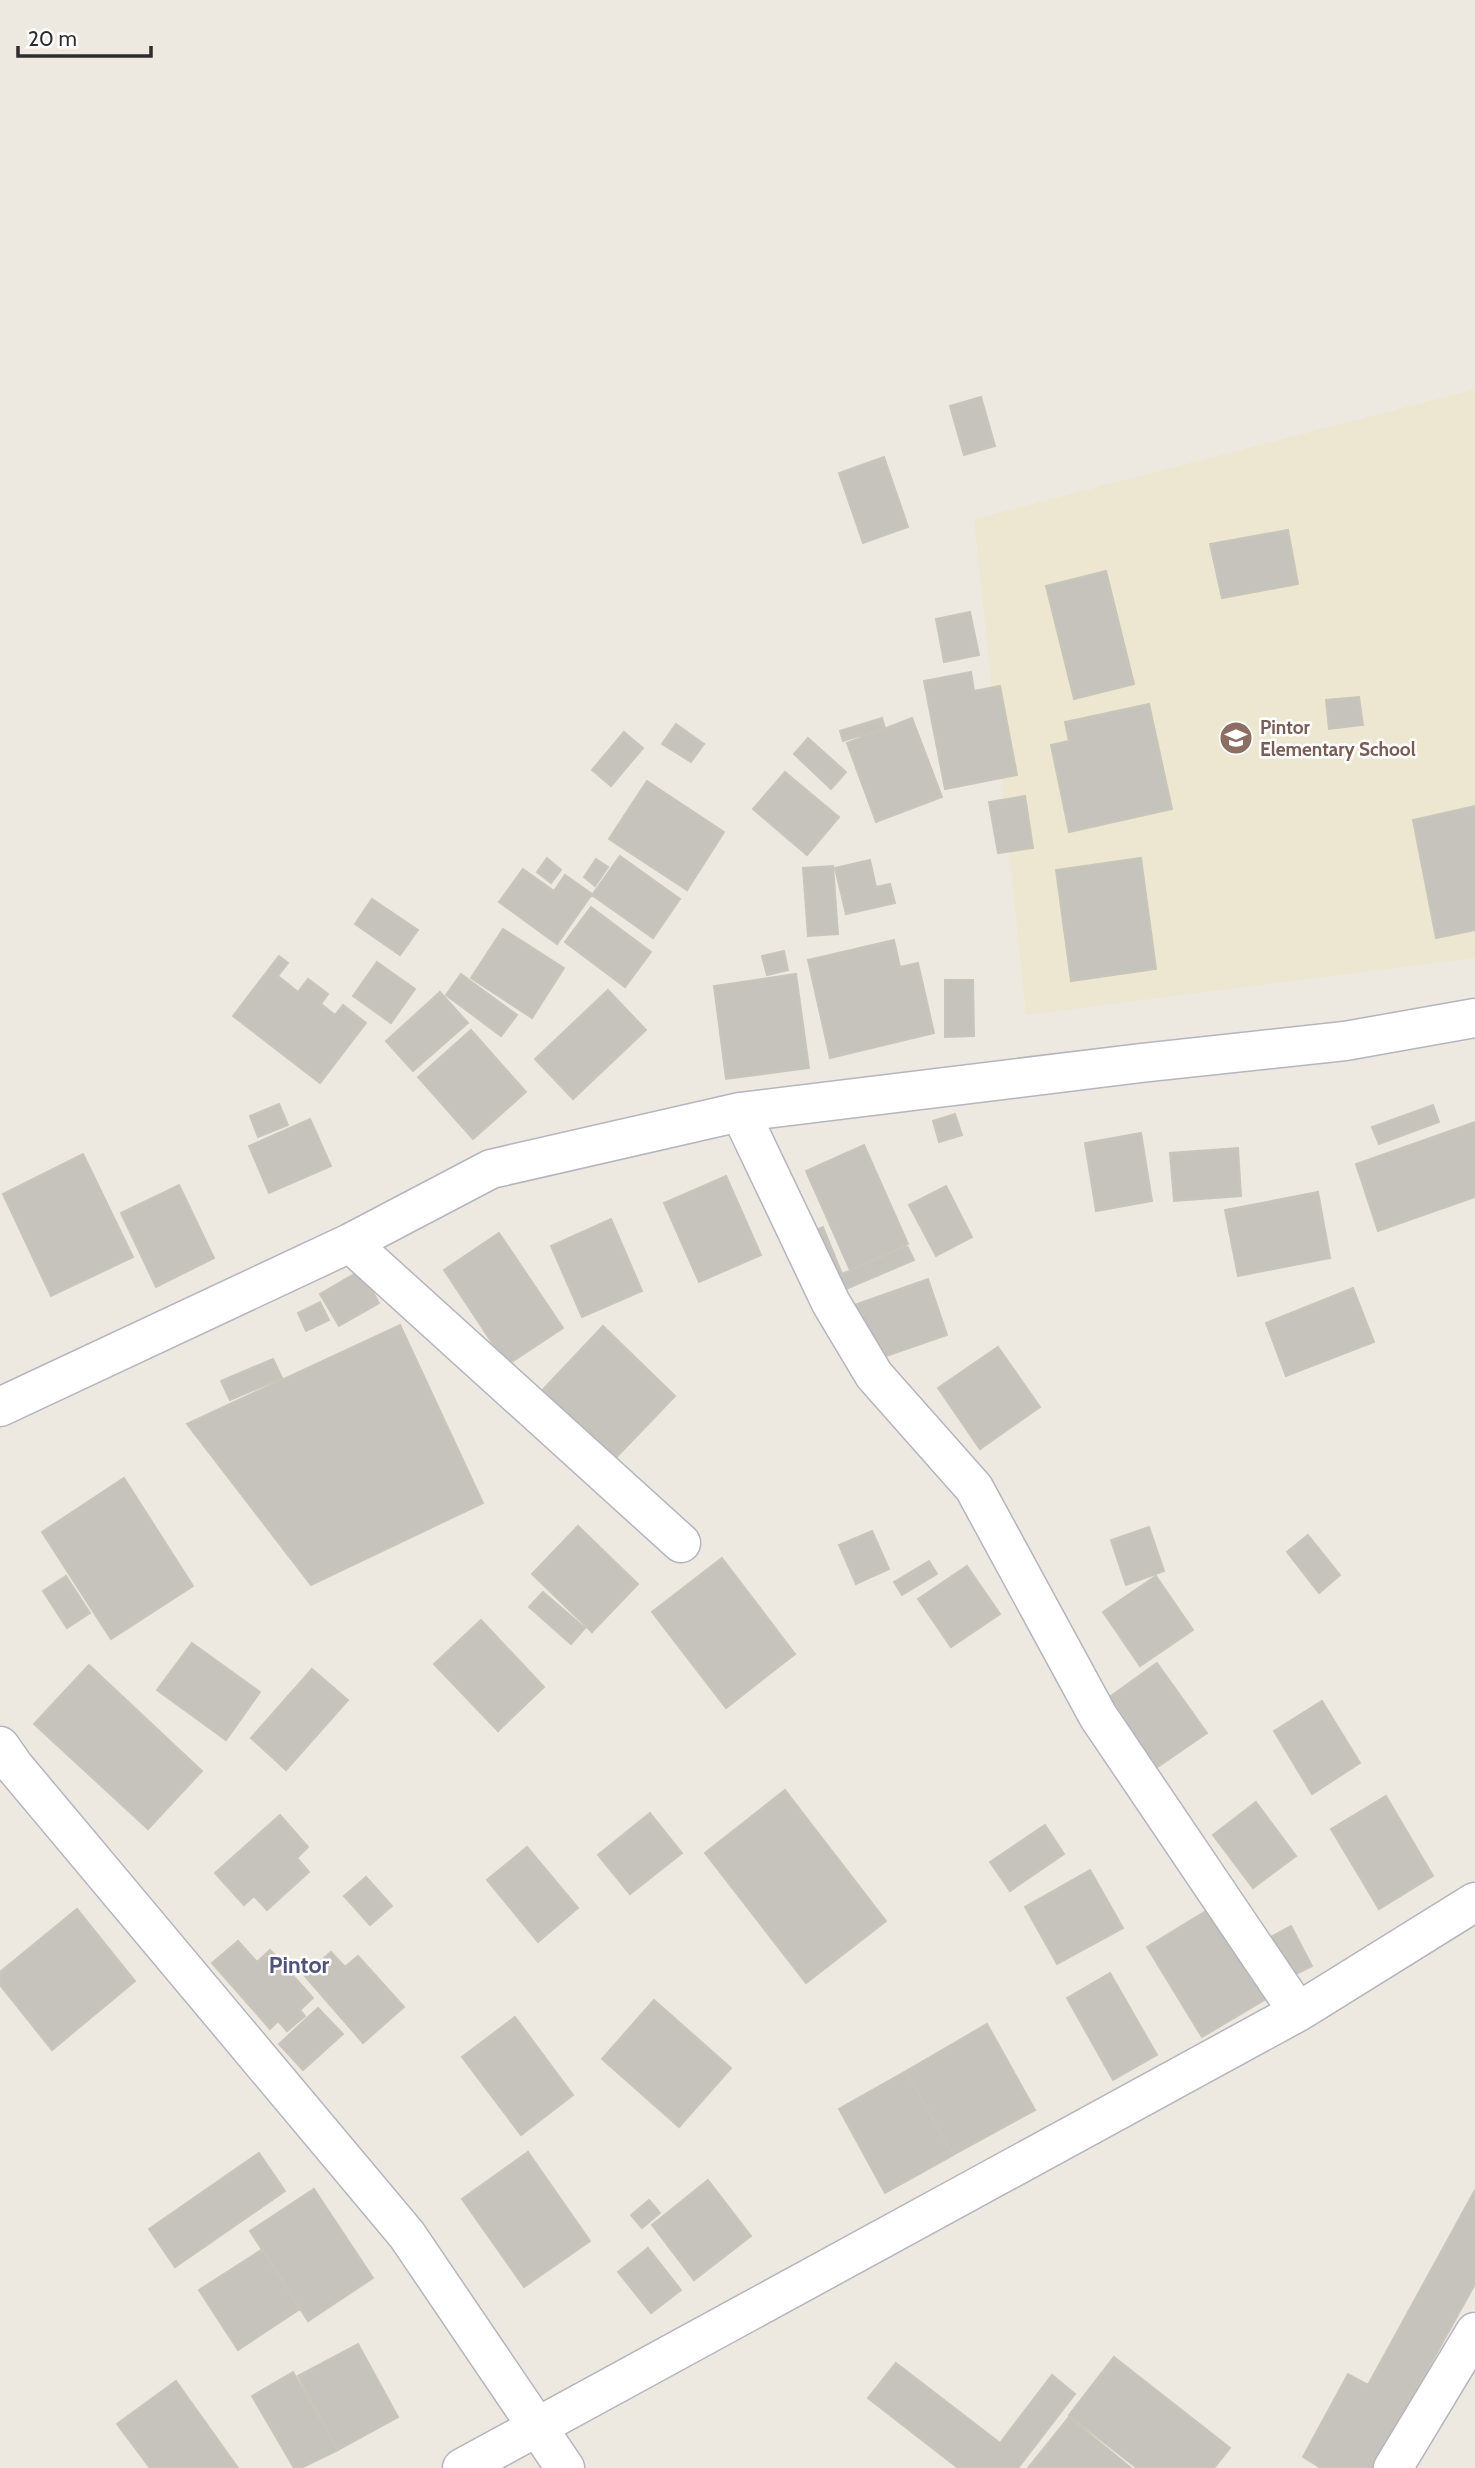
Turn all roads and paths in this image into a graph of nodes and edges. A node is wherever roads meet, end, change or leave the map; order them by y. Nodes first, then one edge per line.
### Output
1 (1475, 1018) edge
2 (740, 1112) junction
3 (350, 1243) junction
4 (0, 1407) edge
5 (681, 1543) dead end
6 (0, 1746) edge
7 (1475, 1902) edge
8 (1298, 2012) junction
9 (1475, 2333) edge
10 (537, 2428) junction
11 (462, 2468) edge
12 (565, 2468) edge
13 (1393, 2468) edge

1 - 2 street
2 - 3 street
2 - 8 street
3 - 4 street
3 - 5 street
6 - 10 street
7 - 8 street
8 - 10 street
9 - 13 street
10 - 11 street
10 - 12 street

